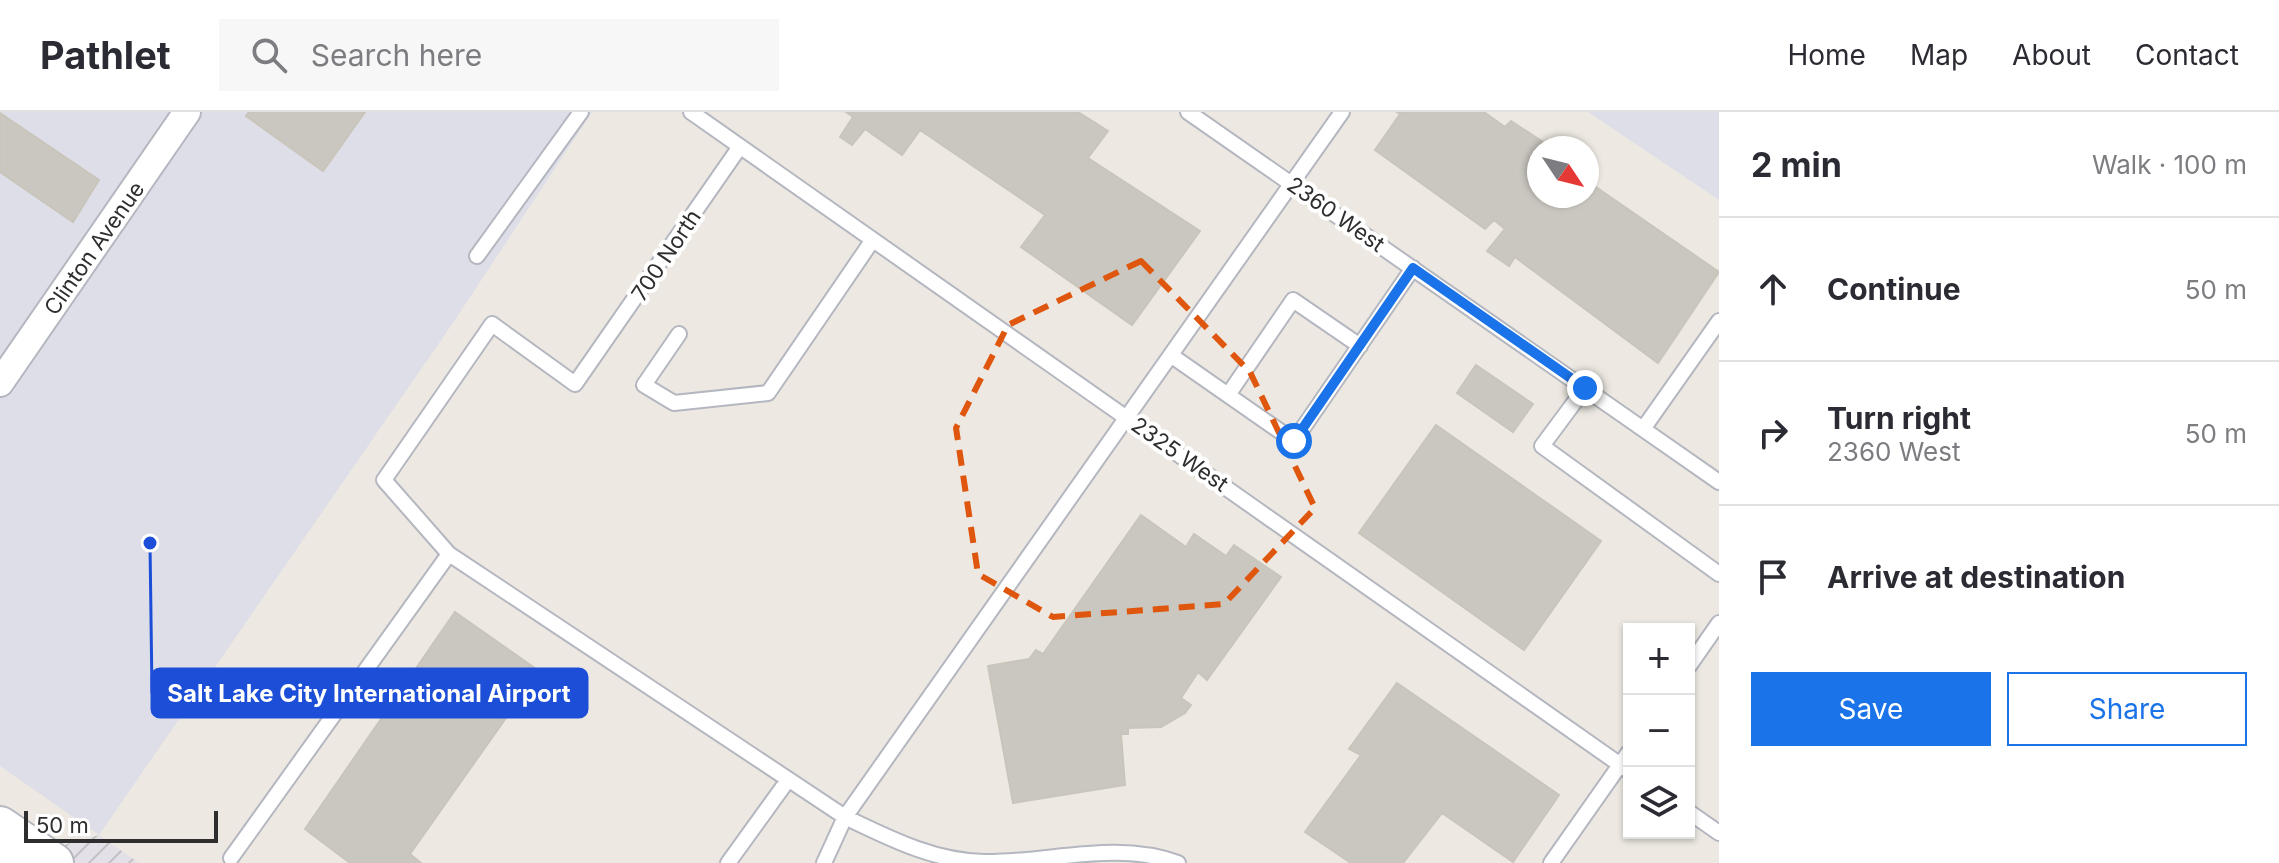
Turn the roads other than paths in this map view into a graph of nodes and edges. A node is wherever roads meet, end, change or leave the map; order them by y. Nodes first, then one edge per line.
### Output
1 (187, 112) edge
2 (581, 112) edge
3 (691, 112) edge
4 (1188, 112) edge
5 (1342, 112) edge
6 (739, 148) junction
7 (1291, 183) junction
8 (872, 241) junction
9 (477, 256) dead end
10 (1413, 268) junction
11 (1719, 321) edge
12 (679, 334) dead end
13 (1360, 346) junction
14 (1172, 356) junction
15 (0, 383) edge
16 (1585, 388) junction
17 (1228, 395) junction
18 (1128, 418) junction
19 (1643, 429) junction
20 (1719, 482) edge
21 (449, 554) junction
22 (1719, 574) edge
23 (1719, 623) edge
24 (1695, 657) edge
25 (1623, 767) edge
26 (1623, 769) edge
27 (788, 780) junction
28 (1695, 816) edge
29 (845, 817) junction
30 (0, 826) edge
31 (1719, 833) edge
32 (232, 861) edge
33 (54, 863) edge
34 (728, 863) edge
35 (824, 863) edge
36 (1178, 863) edge
37 (1551, 863) edge

1 - 15 street, Clinton Avenue
2 - 9 lane
3 - 6 lane, 2325 West
4 - 7 lane, 2360 West
5 - 7 lane
6 - 8 lane, 2325 West
6 - 21 lane, 700 North
7 - 10 lane, 2360 West
7 - 14 lane
8 - 12 lane
8 - 18 lane, 2325 West
10 - 13 lane
10 - 16 lane, 2360 West
11 - 19 lane
13 - 17 lane
13 - 17 lane
14 - 17 lane
14 - 18 lane
16 - 19 lane, 2360 West
16 - 22 lane
18 - 25 lane, 2325 West
18 - 29 lane
19 - 20 lane, 2360 West
21 - 27 lane
21 - 32 lane
23 - 24 lane
26 - 37 lane
27 - 29 lane
27 - 34 lane
28 - 31 lane
29 - 35 lane
29 - 36 lane
30 - 33 street

